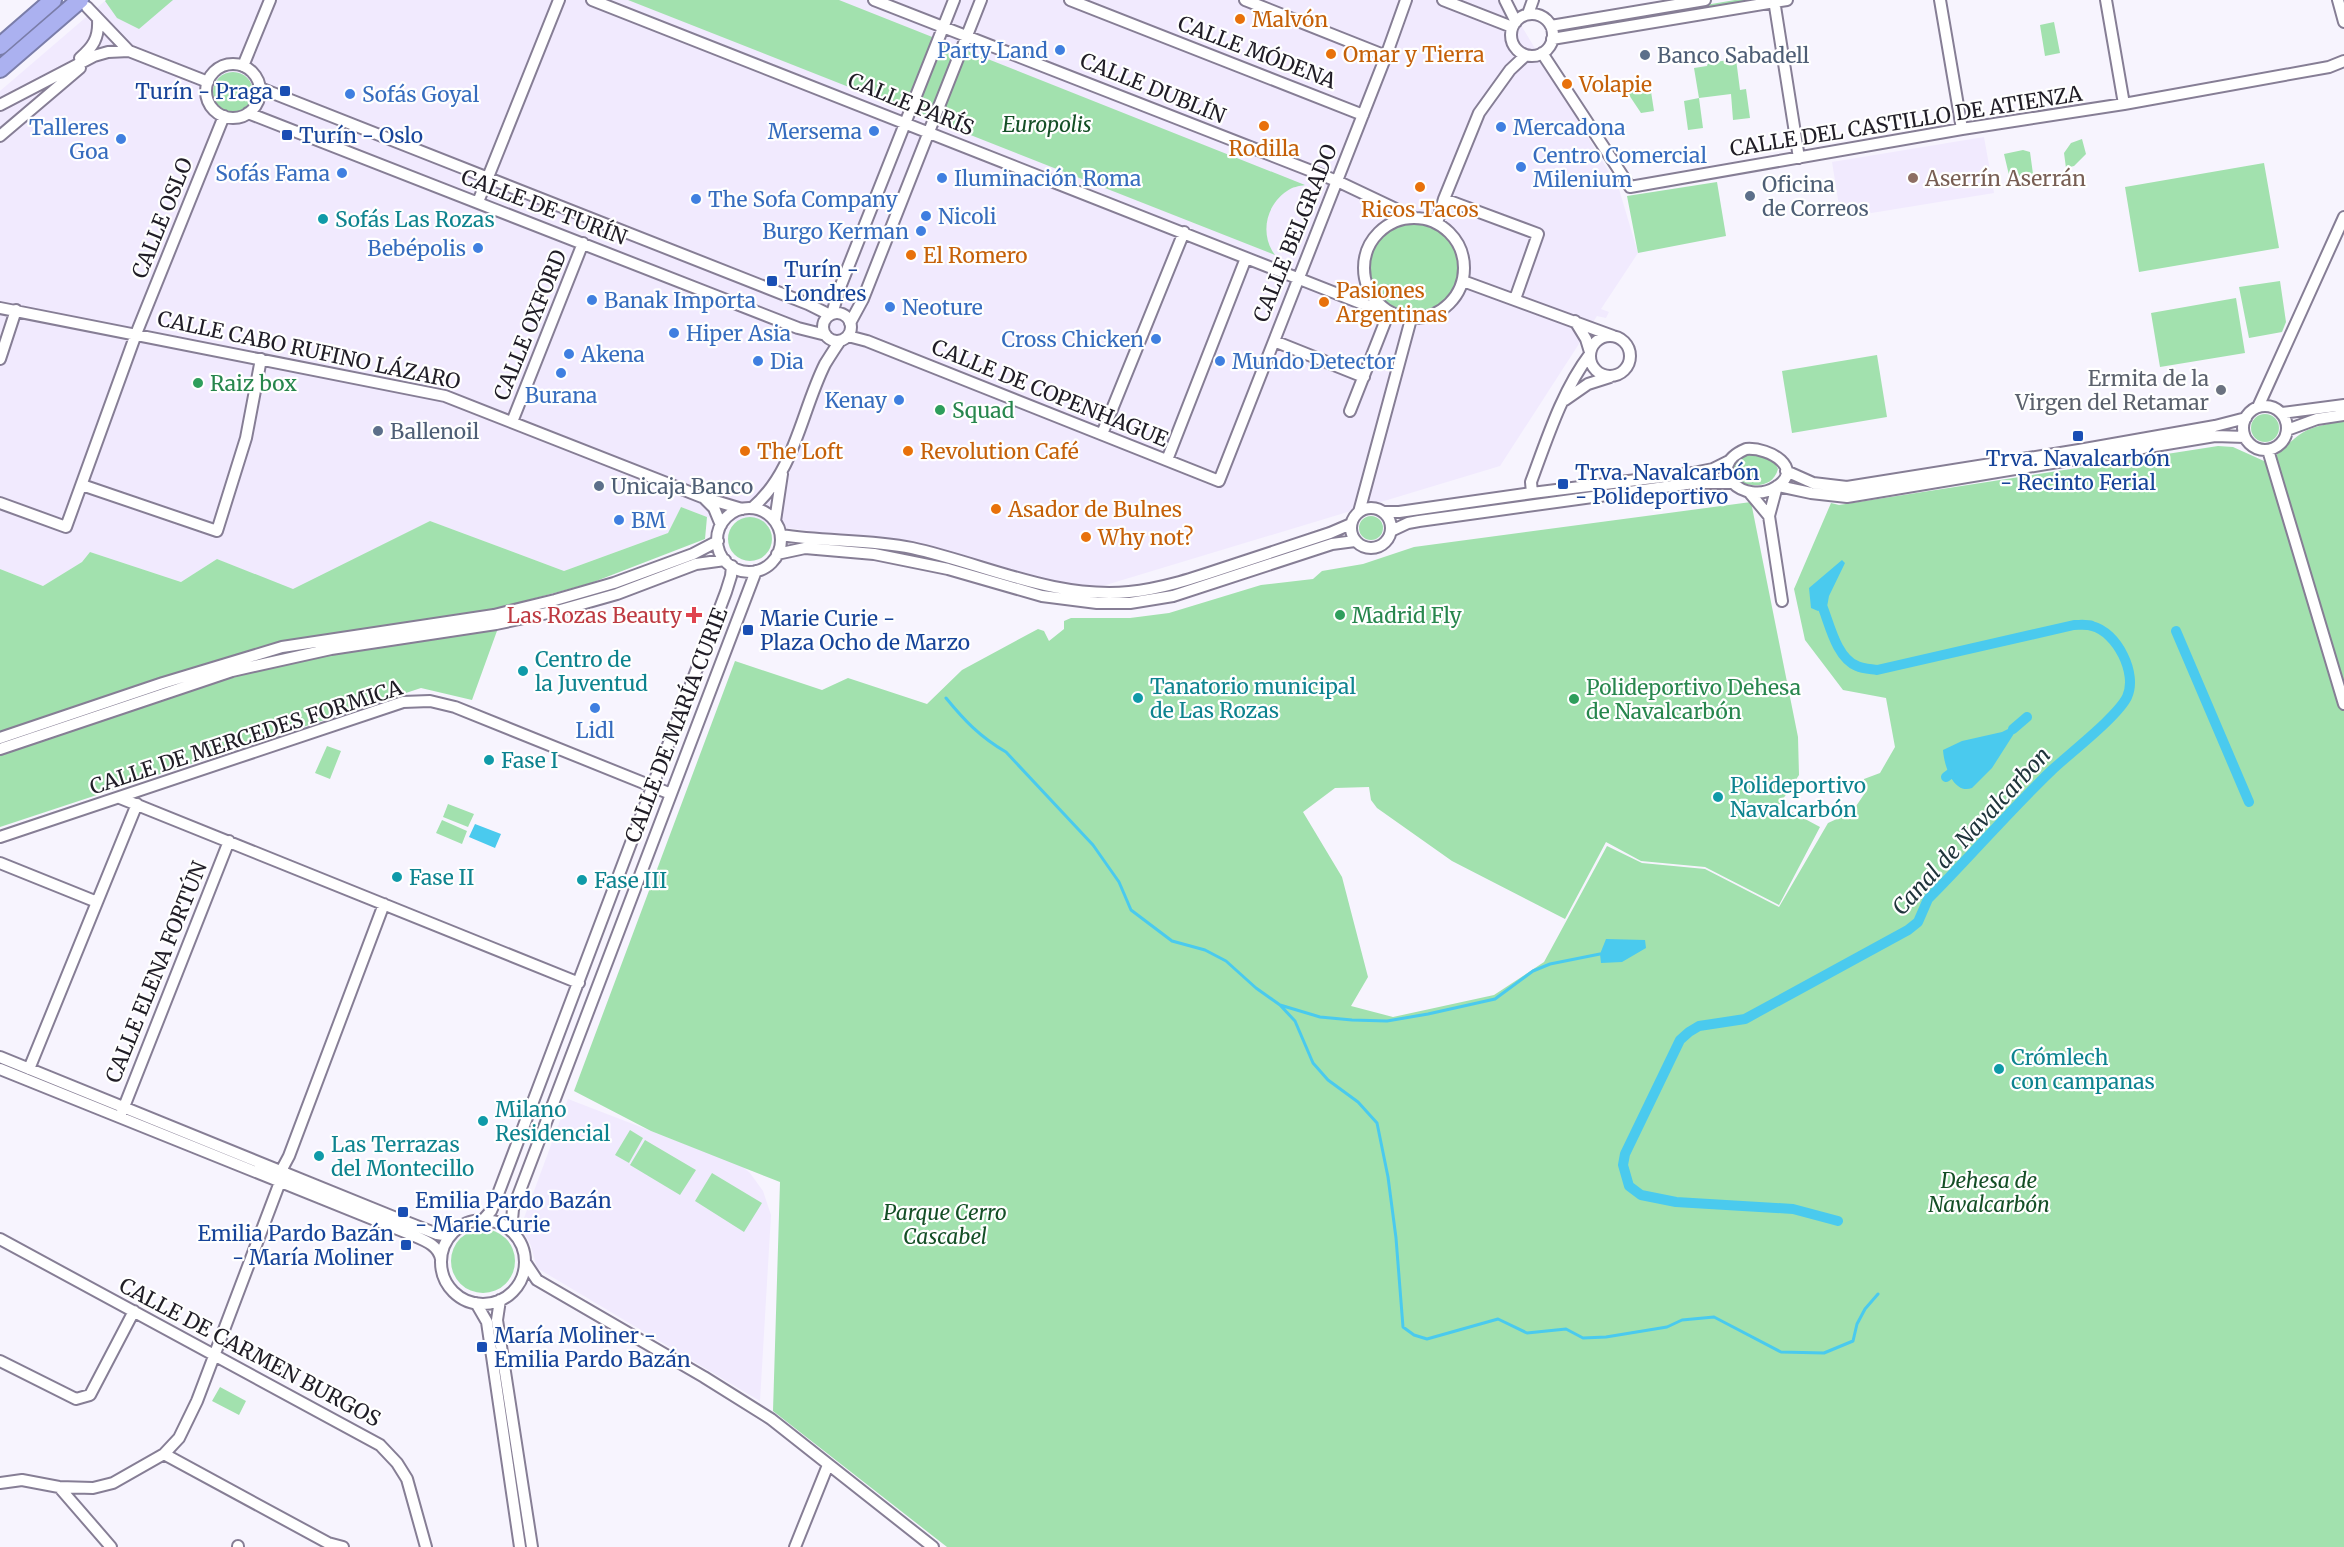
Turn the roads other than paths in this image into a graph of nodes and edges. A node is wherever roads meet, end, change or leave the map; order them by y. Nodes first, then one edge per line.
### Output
1 (53, 0) edge
2 (270, 0) edge
3 (559, 0) edge
4 (592, 0) edge
5 (874, 0) edge
6 (954, 0) edge
7 (981, 0) edge
8 (1070, 0) edge
9 (1245, 0) edge
10 (1406, 0) edge
11 (1443, 0) edge
12 (1504, 0) edge
13 (1533, 0) edge
14 (1705, 0) edge
15 (1786, 0) edge
16 (1940, 0) edge
17 (2106, 0) edge
18 (2338, 0) edge
19 (1774, 1) edge
20 (83, 3) edge
21 (1528, 14) junction
22 (98, 20) junction
23 (2344, 22) edge
24 (1514, 24) junction
25 (1551, 26) junction
26 (943, 27) junction
27 (967, 36) junction
28 (1552, 39) junction
29 (0, 46) edge
30 (129, 51) junction
31 (1542, 53) junction
32 (1526, 55) junction
33 (94, 56) junction
34 (1386, 56) junction
35 (2344, 61) edge
36 (243, 66) junction
37 (0, 69) edge
38 (67, 70) junction
39 (208, 82) junction
40 (260, 88) junction
41 (2124, 104) junction
42 (0, 105) edge
43 (248, 113) junction
44 (1363, 115) junction
45 (224, 116) junction
46 (905, 123) junction
47 (1962, 129) junction
48 (929, 132) junction
49 (0, 136) edge
50 (1799, 158) junction
51 (488, 178) junction
52 (1337, 182) junction
53 (1444, 199) junction
54 (478, 202) junction
55 (2344, 217) edge
56 (1415, 218) junction
57 (1437, 223) junction
58 (1184, 232) junction
59 (583, 243) junction
60 (1246, 258) junction
61 (1298, 278) junction
62 (1463, 281) junction
63 (1515, 299) junction
64 (0, 308) edge
65 (16, 310) junction
66 (1387, 311) junction
67 (831, 315) junction
68 (1411, 319) junction
69 (1575, 321) junction
70 (847, 332) junction
71 (136, 334) junction
72 (827, 336) junction
73 (1613, 336) junction
74 (1274, 341) junction
75 (1590, 353) junction
76 (0, 359) edge
77 (261, 359) junction
78 (825, 365) junction
79 (1611, 376) junction
80 (1364, 377) junction
81 (2272, 380) junction
82 (1565, 400) junction
83 (2344, 405) edge
84 (2258, 407) junction
85 (2272, 407) junction
86 (1350, 411) dead end
87 (2282, 413) junction
88 (2344, 415) edge
89 (2246, 418) junction
90 (512, 422) junction
91 (2287, 430) junction
92 (1102, 434) junction
93 (2245, 437) junction
94 (2268, 450) junction
95 (1167, 460) junction
96 (1729, 460) junction
97 (783, 471) junction
98 (1786, 471) junction
99 (1219, 481) joint
100 (1367, 482) junction
101 (1732, 483) junction
102 (82, 485) junction
103 (1778, 486) junction
104 (1749, 492) junction
105 (1532, 493) junction
106 (702, 497) junction
107 (0, 502) edge
108 (747, 508) junction
109 (1380, 510) junction
110 (1359, 512) junction
111 (1769, 516) junction
112 (775, 521) junction
113 (1351, 524) junction
114 (721, 525) junction
115 (1391, 531) junction
116 (781, 535) junction
117 (718, 541) junction
118 (1355, 541) junction
119 (777, 554) junction
120 (728, 563) junction
121 (756, 571) junction
122 (1782, 601) dead end
123 (2344, 704) edge
124 (0, 738) edge
125 (0, 748) edge
126 (652, 787) junction
127 (149, 788) junction
128 (671, 794) junction
129 (120, 798) junction
130 (142, 806) junction
131 (0, 837) edge
132 (229, 842) junction
133 (0, 863) edge
134 (97, 902) junction
135 (384, 904) junction
136 (579, 983) junction
137 (0, 1057) edge
138 (0, 1069) edge
139 (29, 1069) junction
140 (121, 1112) junction
141 (280, 1176) junction
142 (483, 1220) junction
143 (511, 1231) junction
144 (450, 1236) junction
145 (0, 1239) edge
146 (441, 1259) junction
147 (525, 1262) junction
148 (537, 1280) junction
149 (518, 1285) junction
150 (500, 1300) junction
151 (476, 1303) junction
152 (134, 1311) junction
153 (214, 1354) junction
154 (0, 1361) edge
155 (164, 1454) junction
156 (828, 1465) junction
157 (0, 1483) edge
158 (59, 1487) junction
159 (111, 1547) edge
160 (343, 1547) edge
161 (426, 1547) edge
162 (520, 1547) edge
163 (532, 1547) edge
164 (795, 1547) edge
165 (933, 1547) edge

1 - 29 highway
2 - 36 street
3 - 51 street
4 - 46 street, CALLE PARÍS
5 - 26 street, CALLE DUBLÍN
6 - 26 street
7 - 27 street
8 - 44 street, CALLE MÓDENA
9 - 34 street
10 - 34 street, CALLE BELGRADO
11 - 24 street
12 - 24 street
13 - 21 street
14 - 25 street
15 - 19 street
16 - 47 street
17 - 41 street
18 - 23 street
19 - 28 street
19 - 50 street
20 - 22 street
20 - 37 highway
21 - 24 street
21 - 25 street
22 - 30 street
22 - 38 street
24 - 32 street
25 - 28 street
26 - 27 street, CALLE DUBLÍN
26 - 46 street
27 - 48 street
27 - 52 street, CALLE DUBLÍN
28 - 31 street
30 - 33 street
30 - 39 street
31 - 32 street
31 - 50 street, CALLE DEL CASTILLO DE ATIENZA
32 - 53 street
33 - 38 street
33 - 49 street
34 - 44 street, CALLE BELGRADO
35 - 41 street, CALLE DEL CASTILLO DE ATIENZA
36 - 39 street
36 - 40 street
38 - 42 street
39 - 45 street
40 - 43 street
40 - 51 street, CALLE DE TURÍN
41 - 47 street, CALLE DEL CASTILLO DE ATIENZA
43 - 45 street
43 - 54 street, CALLE DE TURÍN
44 - 52 street, CALLE BELGRADO
45 - 71 street, CALLE OSLO
46 - 48 street, CALLE PARÍS
46 - 67 street
47 - 50 street, CALLE DEL CASTILLO DE ATIENZA
48 - 58 street, CALLE PARÍS
48 - 70 street
51 - 54 street
51 - 67 street, CALLE DE TURÍN
52 - 56 street, CALLE DUBLÍN
52 - 61 street, CALLE BELGRADO
53 - 57 street
53 - 63 street
54 - 59 street, CALLE DE TURÍN
55 - 81 street
56 - 57 street
56 - 66 street
57 - 62 street
58 - 60 street, CALLE PARÍS
58 - 92 street
59 - 72 street, CALLE DE TURÍN
59 - 90 street, CALLE OXFORD
60 - 61 street, CALLE PARÍS
60 - 95 street
61 - 66 street, CALLE PARÍS
61 - 74 street, CALLE BELGRADO
62 - 63 street
62 - 68 street
63 - 69 street
64 - 65 street, CALLE CABO RUFINO LÁZARO
65 - 71 street, CALLE CABO RUFINO LÁZARO
65 - 76 street
66 - 68 street
66 - 80 street
67 - 70 street
67 - 72 street
68 - 100 street
69 - 73 street
69 - 75 street
70 - 72 street
70 - 78 street
70 - 92 street, CALLE DE COPENHAGUE
71 - 77 street, CALLE CABO RUFINO LÁZARO
71 - 102 street, CALLE OSLO
72 - 78 street
73 - 75 street
73 - 79 street
74 - 80 street
74 - 99 street, CALLE BELGRADO
75 - 79 street
75 - 82 street
77 - 90 street, CALLE CABO RUFINO LÁZARO
77 - 102 street
78 - 97 street
79 - 82 street
80 - 86 street
81 - 84 street
81 - 85 street
82 - 105 street
83 - 87 street
84 - 85 street
84 - 89 street
85 - 87 street
87 - 91 street
88 - 91 street
89 - 93 street
89 - 98 street
90 - 106 street, CALLE CABO RUFINO LÁZARO
91 - 94 street
92 - 95 street, CALLE DE COPENHAGUE
93 - 94 street
93 - 103 street
94 - 123 street
95 - 99 street, CALLE DE COPENHAGUE
96 - 98 street
96 - 101 street
96 - 105 street
97 - 108 street
97 - 112 street
98 - 103 street
100 - 109 street
100 - 110 street
101 - 104 street
101 - 115 street
102 - 107 street, CALLE OSLO
103 - 104 street
103 - 111 street
104 - 111 street
105 - 109 street
106 - 108 street, CALLE CABO RUFINO LÁZARO
106 - 114 street
108 - 112 street
108 - 114 street
109 - 110 street
109 - 115 street
110 - 113 street
111 - 122 street
112 - 116 street
113 - 116 street
113 - 118 street
114 - 117 street
115 - 118 street
116 - 119 street
117 - 120 street
117 - 124 street
118 - 119 street
119 - 121 street
120 - 121 street
120 - 125 street
120 - 126 street, CALLE DE MARÍA CURIE
121 - 128 street, CALLE DE MARÍA CURIE
126 - 127 street, CALLE DE MERCEDES FORMICA
126 - 128 street, CALLE DE MERCEDES FORMICA
126 - 136 street, CALLE DE MARÍA CURIE
127 - 129 street, CALLE DE MERCEDES FORMICA
127 - 130 street
128 - 143 street, CALLE DE MARÍA CURIE
129 - 130 street
129 - 131 street, CALLE DE MERCEDES FORMICA
130 - 132 street
130 - 134 street
132 - 135 street
132 - 140 street, CALLE ELENA FORTÚN
133 - 134 street
134 - 139 street
135 - 136 street
135 - 141 street
136 - 142 street, CALLE DE MARÍA CURIE
137 - 139 street
138 - 140 street
139 - 140 street
140 - 141 street
140 - 141 street
141 - 144 street
141 - 146 street
141 - 153 street
142 - 143 street
142 - 144 street
143 - 147 street
144 - 146 street
145 - 152 street, CALLE DE CARMEN BURGOS
146 - 151 street
147 - 148 street
147 - 149 street
148 - 149 street
148 - 156 street
149 - 150 street
150 - 151 street
150 - 163 street
151 - 162 street
152 - 153 street, CALLE DE CARMEN BURGOS
152 - 154 street
153 - 155 street
153 - 161 street, CALLE DE CARMEN BURGOS
155 - 158 street
155 - 160 street
156 - 164 street
156 - 165 street
157 - 158 street
158 - 159 street

